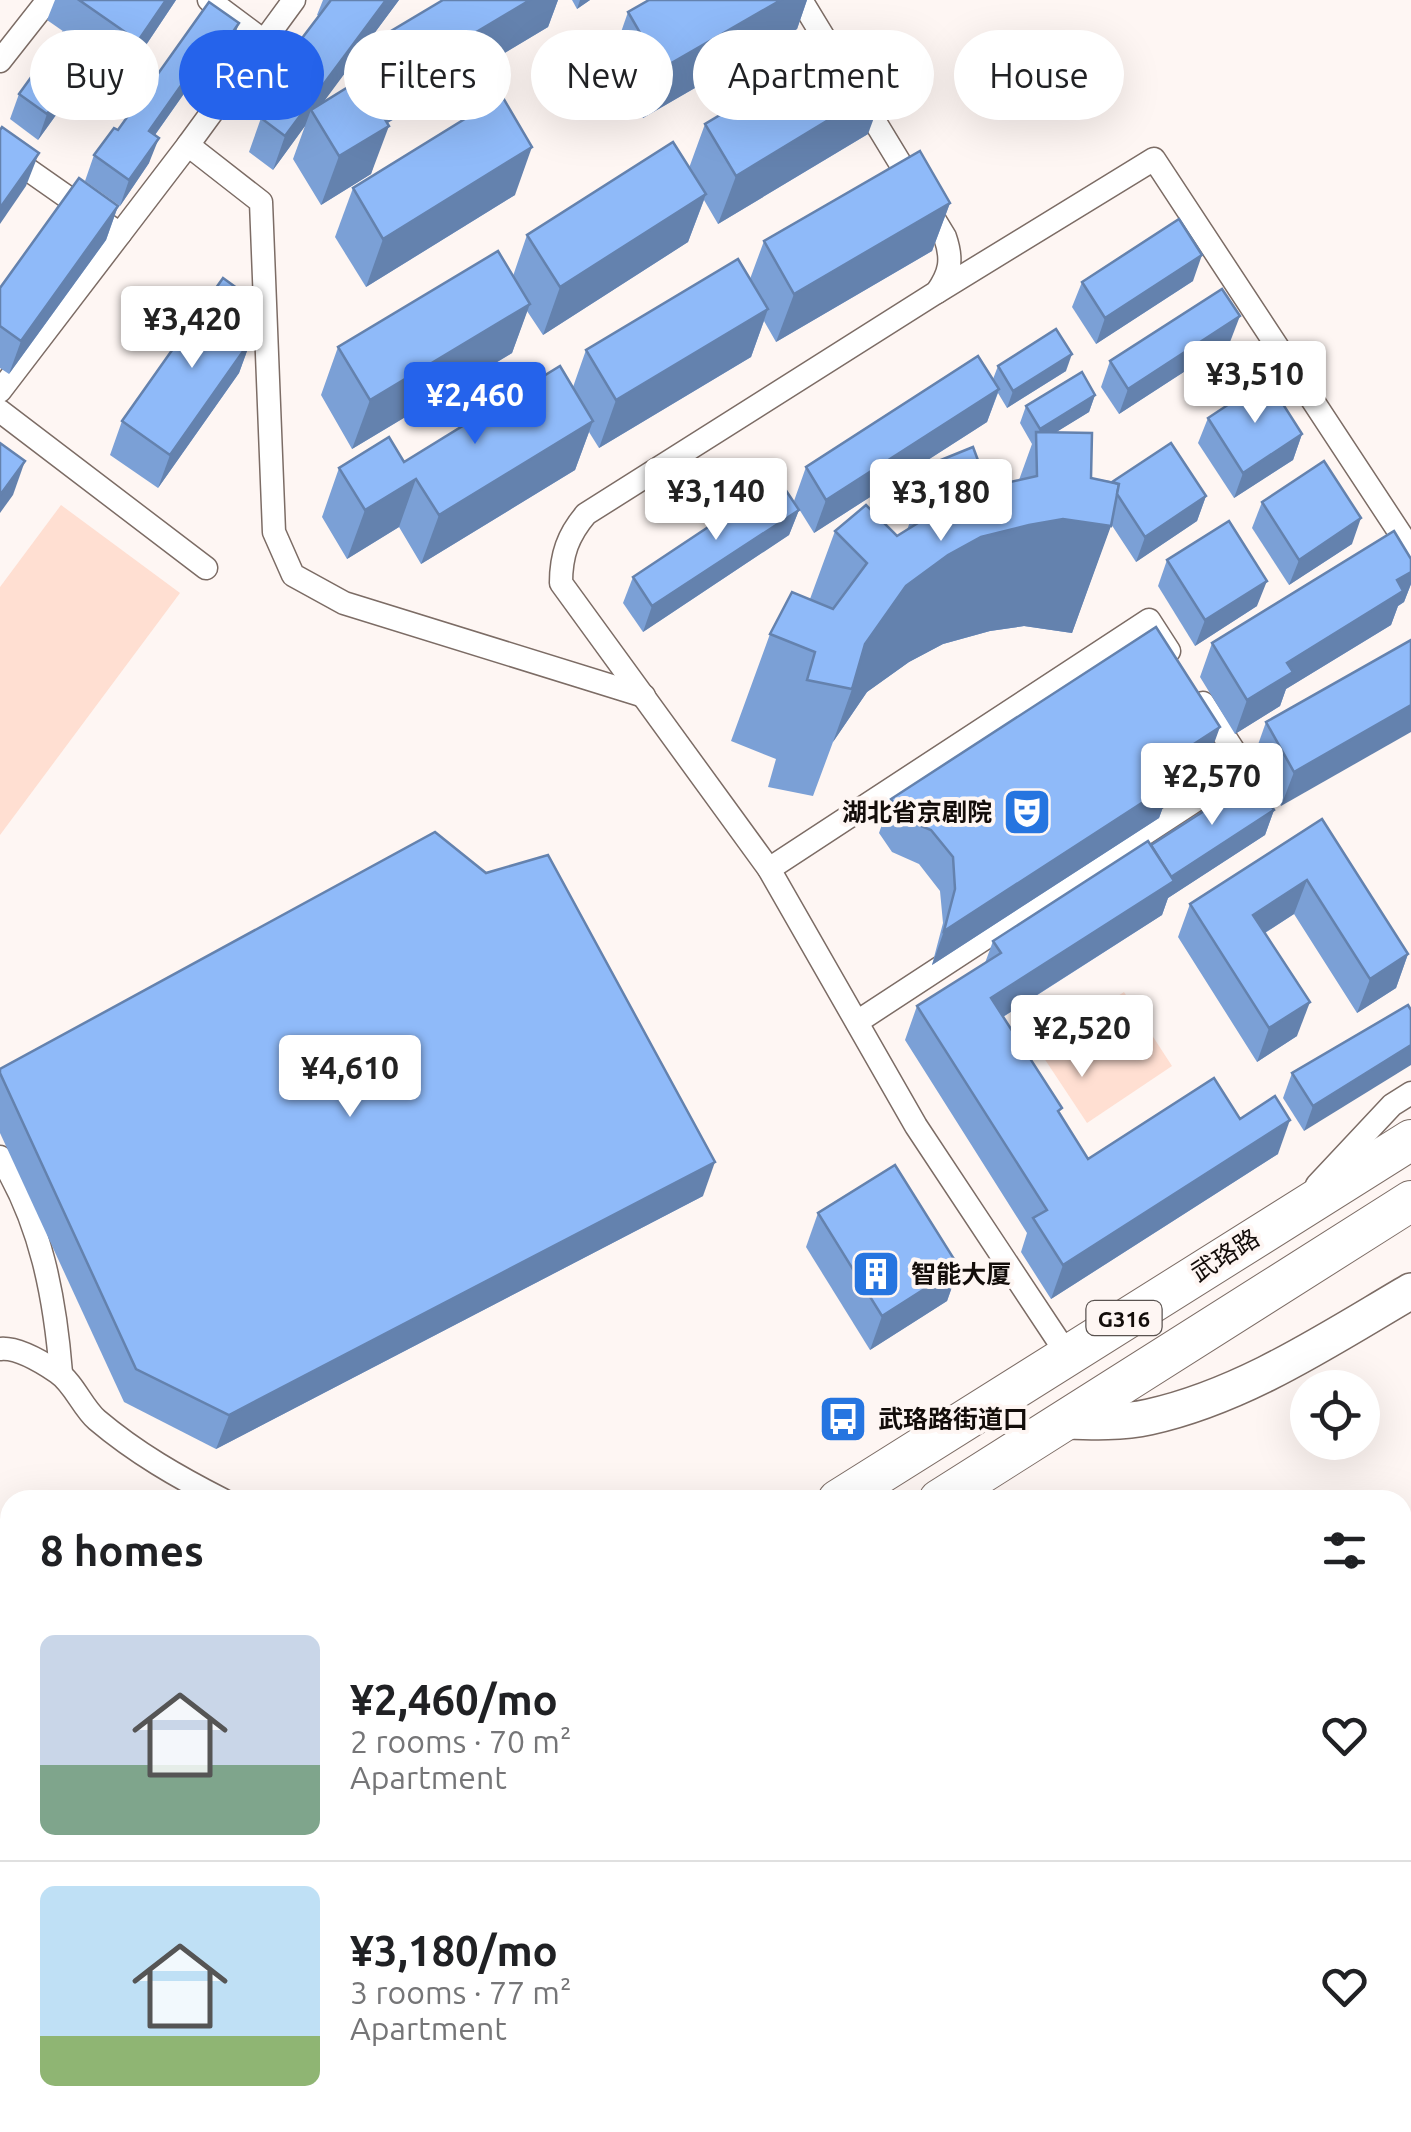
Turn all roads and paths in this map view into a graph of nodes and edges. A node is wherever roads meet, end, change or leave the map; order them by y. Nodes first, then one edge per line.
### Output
1 (48, 0) edge
2 (210, 0) edge
3 (294, 0) edge
4 (802, 0) edge
5 (250, 30) edge
6 (272, 30) edge
7 (0, 62) edge
8 (206, 120) edge
9 (188, 145) junction
10 (0, 150) edge
11 (120, 234) junction
12 (937, 292) junction
13 (0, 391) edge
14 (0, 411) edge
15 (1411, 550) edge
16 (206, 568) dead end
17 (644, 696) junction
18 (769, 869) junction
19 (856, 1022) junction
20 (1411, 1093) edge
21 (1411, 1140) edge
22 (0, 1158) edge
23 (1411, 1201) edge
24 (1289, 1216) junction
25 (1411, 1290) edge
26 (0, 1349) edge
27 (1067, 1354) junction
28 (61, 1373) junction
29 (1065, 1421) junction
30 (205, 1490) edge
31 (854, 1490) edge
32 (956, 1490) edge

1 - 7 street
2 - 5 street
3 - 6 street
4 - 12 street
8 - 9 street
9 - 11 street
9 - 17 street
10 - 11 street
11 - 13 street
12 - 15 street
12 - 17 street
14 - 16 street
17 - 18 street
18 - 19 street
18 - 19 street
19 - 27 street
20 - 24 street
21 - 24 highway, 武珞路 / G316
22 - 28 street
23 - 29 highway, G316
24 - 27 highway, 武珞路 / G316
25 - 29 main road
26 - 28 street
27 - 31 highway, 武珞路 / G316
28 - 30 street
29 - 32 highway, G316

